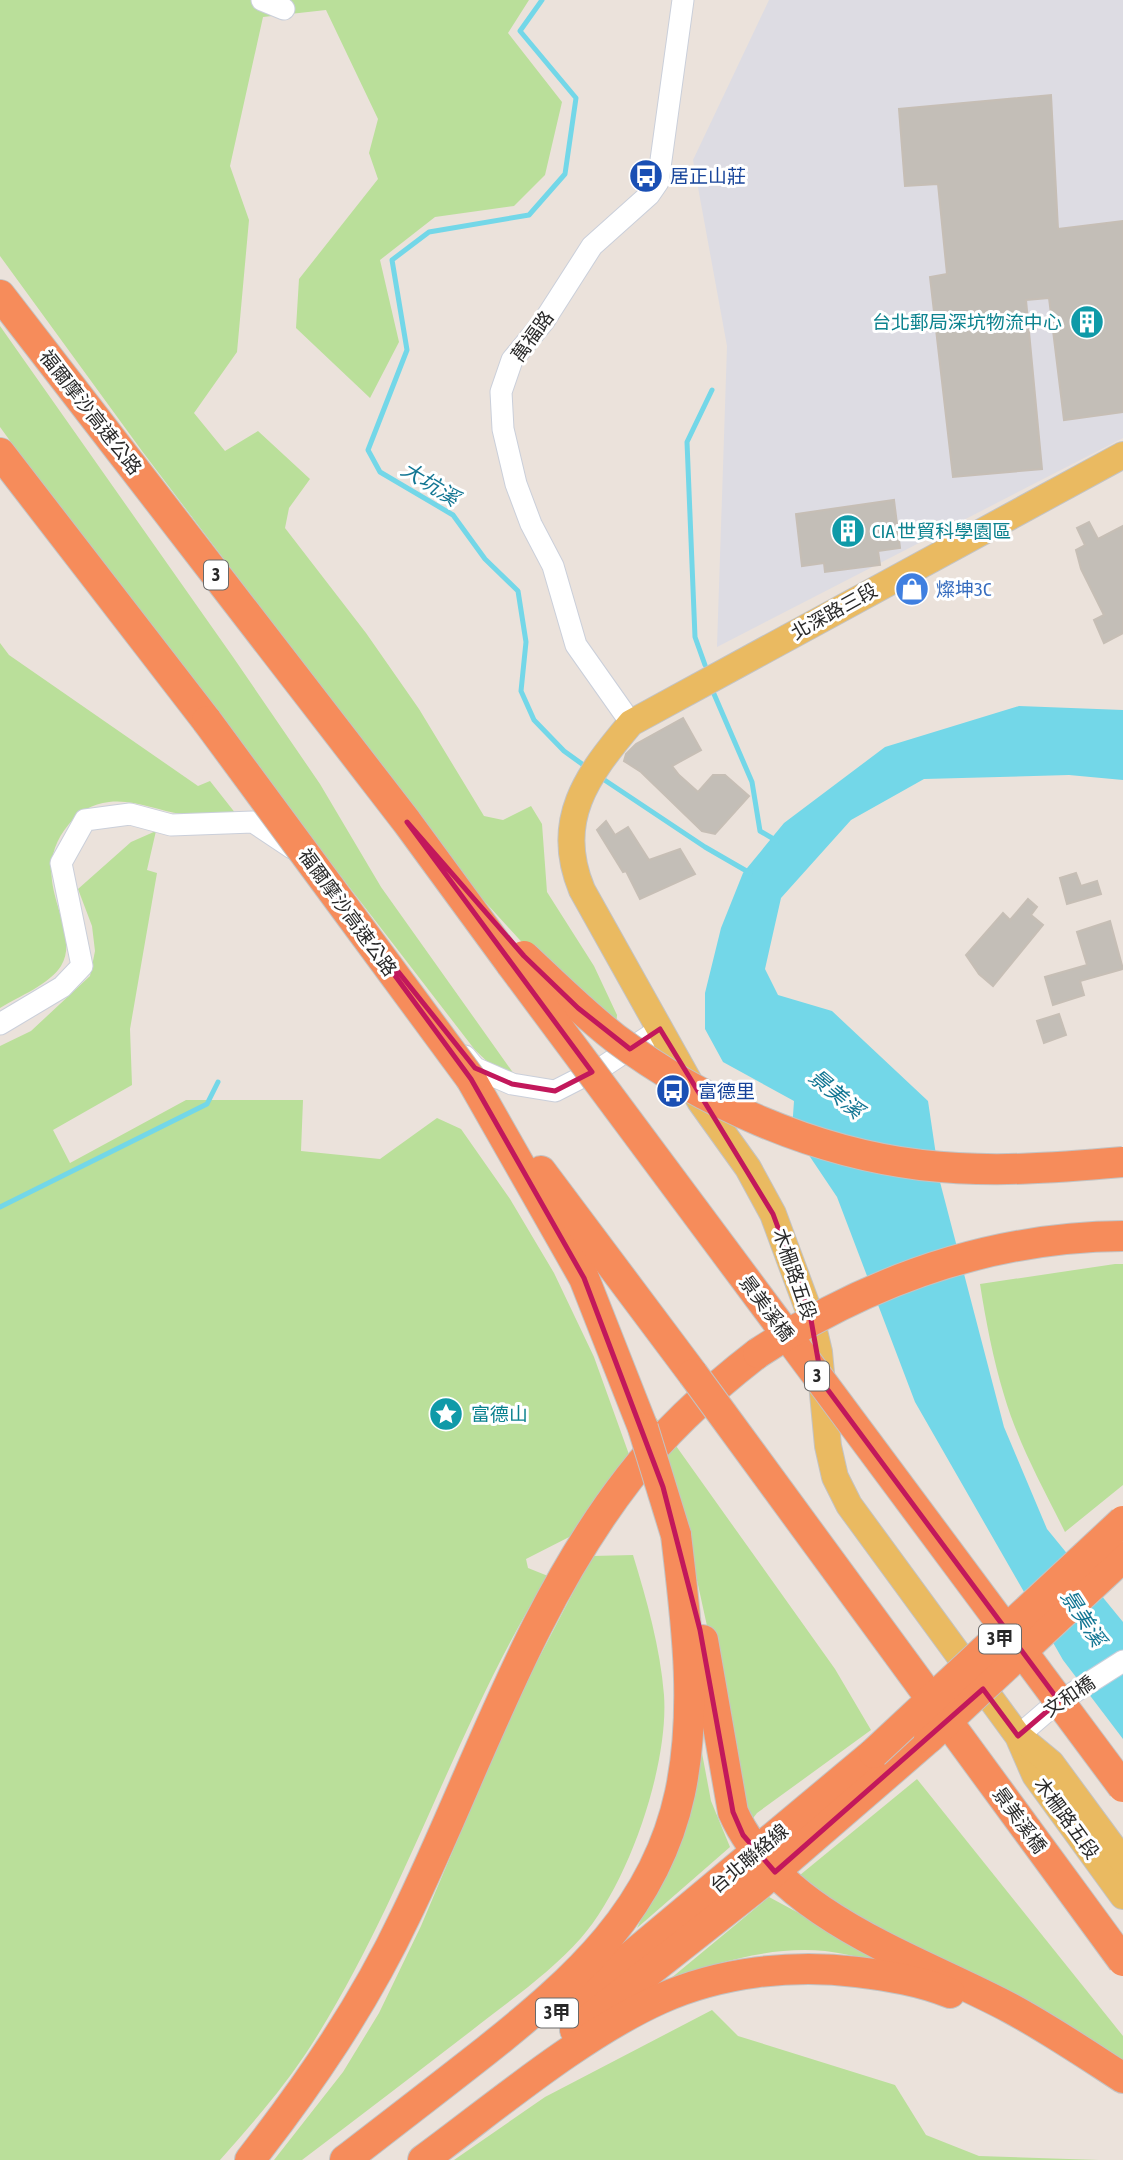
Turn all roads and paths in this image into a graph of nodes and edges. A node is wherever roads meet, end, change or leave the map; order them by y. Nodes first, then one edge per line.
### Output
1 (262, 0) edge
2 (683, 0) edge
3 (284, 9) dead end
4 (0, 295) edge
5 (0, 453) edge
6 (1123, 455) edge
7 (631, 723) junction
8 (518, 960) junction
9 (0, 1024) edge
10 (660, 1029) junction
11 (471, 1079) junction
12 (1123, 1162) edge
13 (1123, 1236) edge
14 (693, 1374) joint
15 (1123, 1521) edge
16 (1123, 1557) edge
17 (694, 1632) junction
18 (1123, 1661) edge
19 (1026, 1729) junction
20 (1123, 1787) edge
21 (1123, 1861) edge
22 (766, 1862) junction
23 (1123, 1896) edge
24 (1123, 1961) edge
25 (1070, 2044) junction
26 (1123, 2078) edge
27 (250, 2160) edge
28 (345, 2160) edge
29 (401, 2160) edge
30 (423, 2160) edge

1 - 3 street
2 - 7 street, 萬福路
4 - 8 highway, 福爾摩沙高速公路 / 3
5 - 11 highway, 福爾摩沙高速公路, bridge
6 - 7 main road, 北深路三段
7 - 10 main road, 木柵路五段
8 - 12 highway, bridge
8 - 20 highway, 景美溪橋 / 3, bridge
9 - 10 street
10 - 19 main road, 木柵路五段, bridge
11 - 14 highway, 福爾摩沙高速公路
11 - 17 highway, bridge
13 - 27 highway, bridge
14 - 24 highway, 景美溪橋, bridge
15 - 22 highway, 台北聯絡線 / 3甲, bridge
16 - 22 highway, 台北聯絡線 / 3甲, bridge
17 - 22 highway
17 - 28 highway
18 - 19 street, 文和橋
19 - 21 main road, 木柵路五段
19 - 23 main road, 木柵路五段
22 - 25 highway
22 - 28 highway, 台北聯絡線 / 3甲
22 - 29 highway, 台北聯絡線 / 3甲
25 - 26 highway
25 - 30 highway

